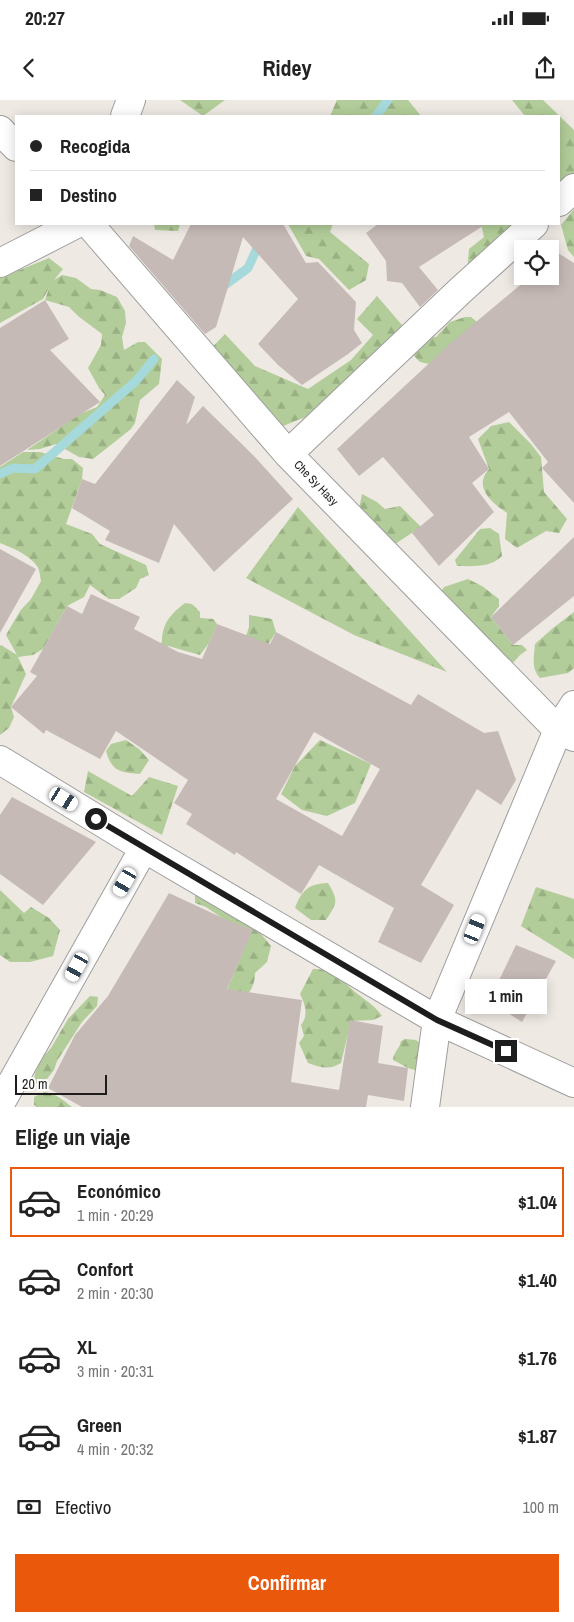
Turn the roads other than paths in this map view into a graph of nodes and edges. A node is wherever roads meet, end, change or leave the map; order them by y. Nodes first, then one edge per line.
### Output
1 (131, 100) edge
2 (124, 115) edge
3 (0, 130) edge
4 (15, 146) edge
5 (574, 188) edge
6 (560, 201) edge
7 (74, 225) edge
8 (90, 225) edge
9 (533, 225) edge
10 (0, 263) edge
11 (288, 454) junction
12 (574, 705) edge
13 (566, 733) edge
14 (0, 760) edge
15 (144, 848) junction
16 (437, 1020) junction
17 (574, 1083) edge
18 (0, 1104) edge
19 (425, 1107) edge

1 - 2 street
3 - 4 street
5 - 6 street
7 - 10 street
8 - 11 street, Che Sy Hasy
9 - 11 street
11 - 13 street, Che Sy Hasy
12 - 13 street
13 - 16 street
14 - 15 street
15 - 16 street
15 - 18 street
16 - 17 street
16 - 19 street

